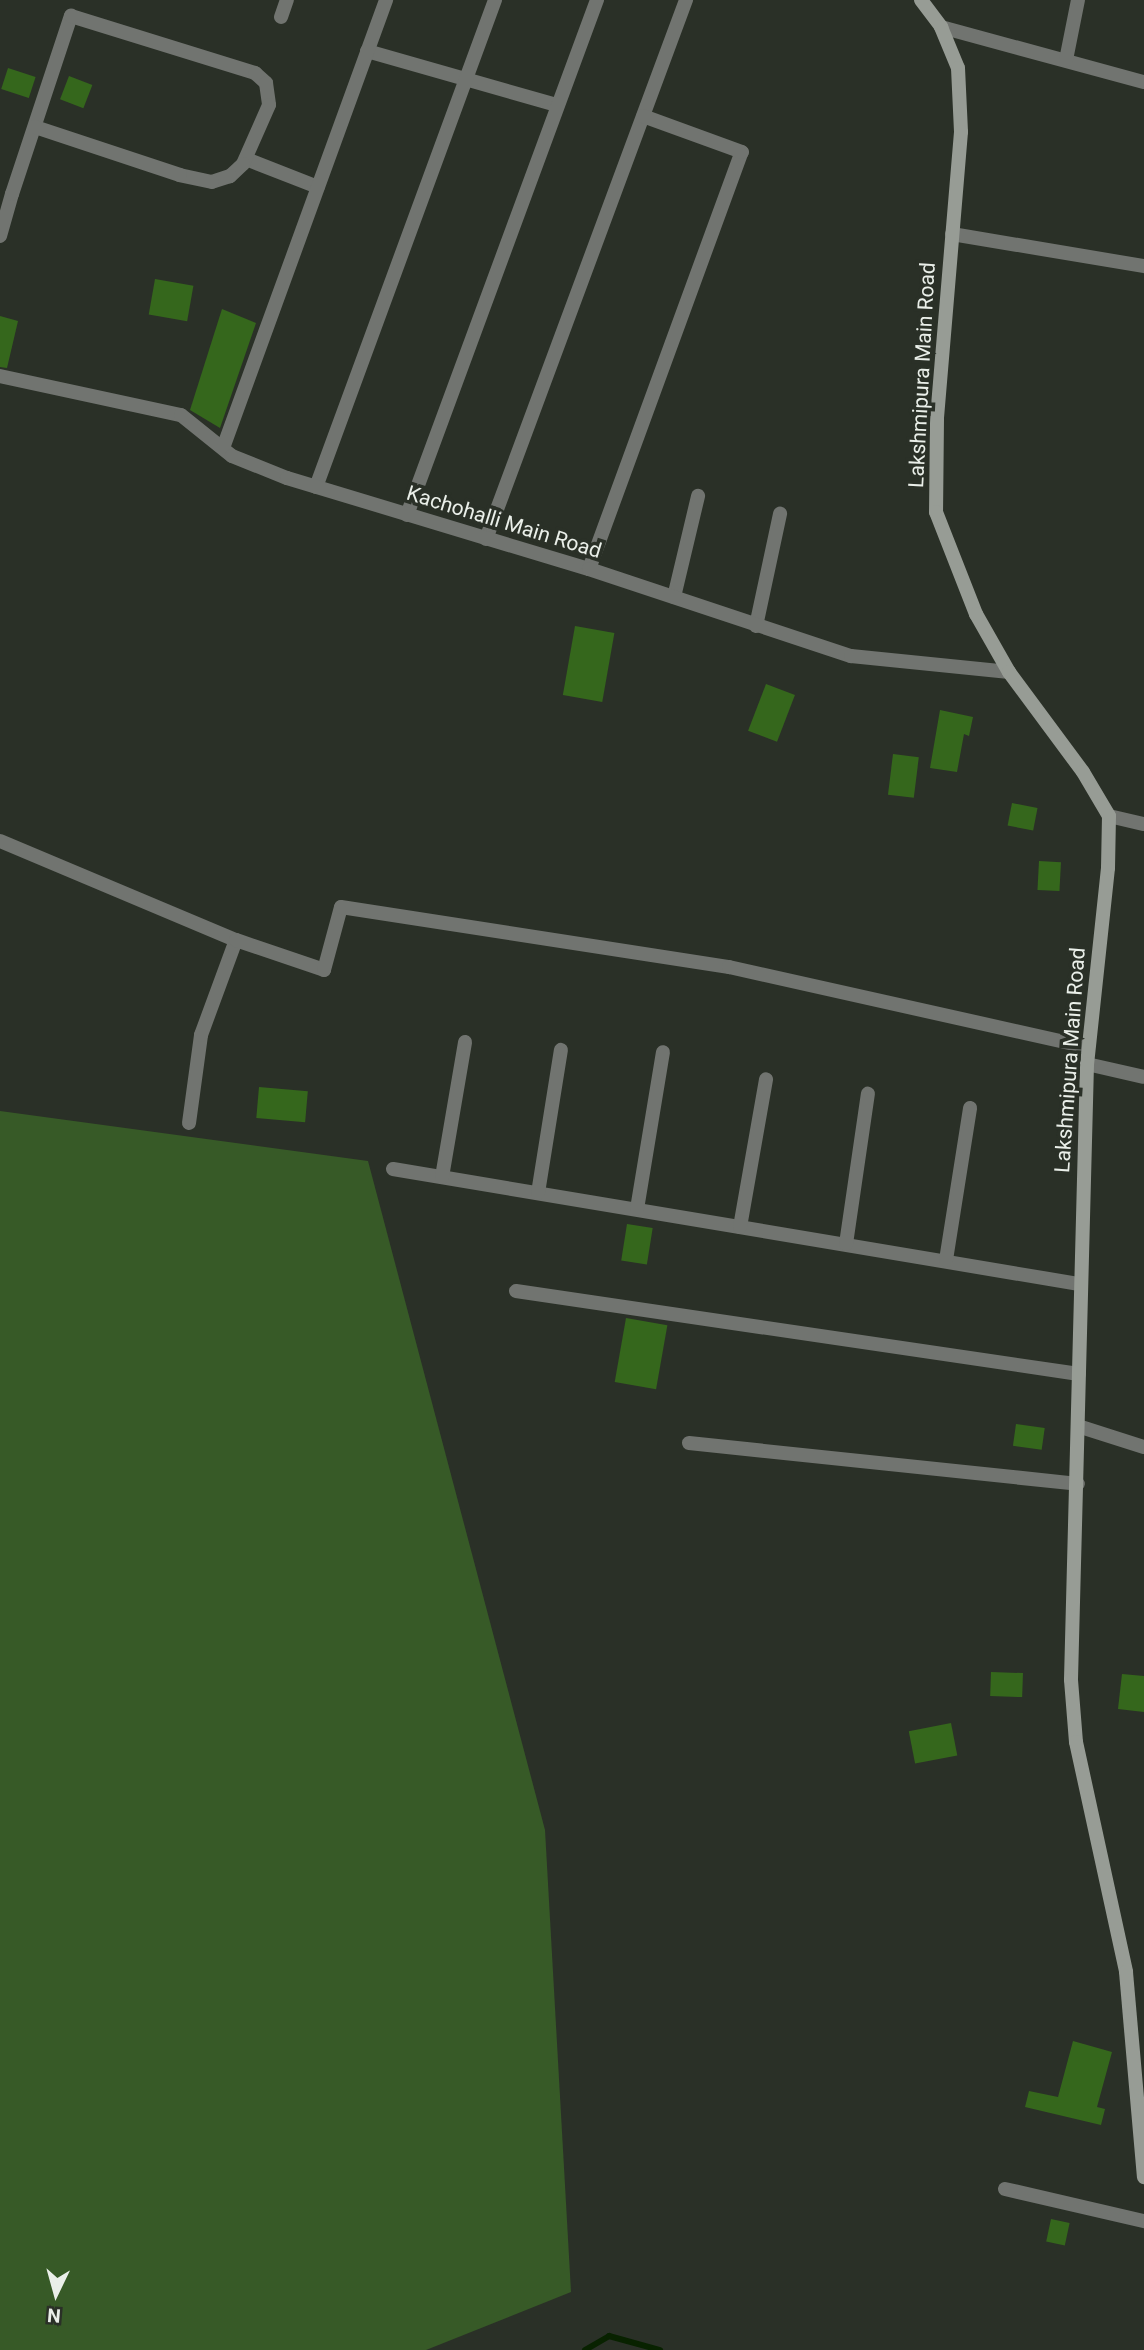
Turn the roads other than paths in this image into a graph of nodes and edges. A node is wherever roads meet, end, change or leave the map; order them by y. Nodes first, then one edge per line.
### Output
1 (287, 0) edge
2 (386, 0) edge
3 (495, 0) edge
4 (597, 0) edge
5 (686, 0) edge
6 (921, 0) edge
7 (1078, 0) edge
8 (281, 17) dead end
9 (941, 27) junction
10 (367, 51) junction
11 (1066, 60) junction
12 (465, 81) junction
13 (1144, 82) edge
14 (557, 105) junction
15 (643, 116) junction
16 (34, 127) junction
17 (246, 159) junction
18 (318, 187) junction
19 (952, 234) junction
20 (0, 236) edge
21 (1144, 266) edge
22 (0, 376) edge
23 (223, 448) junction
24 (316, 487) junction
25 (698, 496) dead end
26 (780, 514) dead end
27 (407, 515) junction
28 (486, 539) junction
29 (589, 569) junction
30 (674, 597) junction
31 (756, 626) junction
32 (1009, 672) junction
33 (1109, 816) junction
34 (1144, 824) edge
35 (0, 841) edge
36 (236, 940) junction
37 (465, 1042) dead end
38 (1088, 1047) junction
39 (561, 1051) dead end
40 (663, 1052) dead end
41 (1087, 1065) junction
42 (1144, 1077) edge
43 (766, 1079) dead end
44 (868, 1094) dead end
45 (970, 1108) dead end
46 (190, 1123) dead end
47 (393, 1169) dead end
48 (442, 1177) junction
49 (538, 1193) junction
50 (637, 1209) junction
51 (740, 1227) junction
52 (846, 1244) junction
53 (946, 1261) junction
54 (1079, 1284) junction
55 (516, 1292) dead end
56 (1079, 1374) junction
57 (1081, 1427) junction
58 (689, 1443) dead end
59 (1144, 1447) edge
60 (1077, 1484) junction
61 (1144, 2176) edge
62 (1005, 2189) dead end
63 (1144, 2221) edge

1 - 8 street
2 - 10 street
3 - 12 street
4 - 14 street
5 - 15 street
6 - 9 main road, Lakshmipura Main Road
7 - 11 street
9 - 11 street
9 - 19 main road, Lakshmipura Main Road
10 - 12 street
10 - 18 street
11 - 13 street
12 - 14 street
12 - 24 street
14 - 27 street
15 - 28 street
15 - 29 street
16 - 17 street
16 - 17 street
16 - 20 street
17 - 18 street
18 - 23 street
19 - 21 street
19 - 32 main road, Lakshmipura Main Road
22 - 23 street, Kachohalli Main Road
23 - 24 street, Kachohalli Main Road
24 - 27 street, Kachohalli Main Road
25 - 30 street
26 - 31 street
27 - 28 street, Kachohalli Main Road
28 - 29 street, Kachohalli Main Road
29 - 30 street, Kachohalli Main Road
30 - 31 street, Kachohalli Main Road
31 - 32 street, Kachohalli Main Road
32 - 33 main road, Lakshmipura Main Road
33 - 34 street
33 - 38 main road, Lakshmipura Main Road
35 - 36 street
36 - 38 street
36 - 46 street
37 - 48 street
38 - 41 main road, Lakshmipura Main Road
39 - 49 street
40 - 50 street
41 - 42 street
41 - 54 main road, Lakshmipura Main Road
43 - 51 street
44 - 52 street
45 - 53 street
47 - 48 street
48 - 49 street
49 - 50 street
50 - 51 street
51 - 52 street
52 - 53 street
53 - 54 street
54 - 56 main road, Lakshmipura Main Road
55 - 56 street
56 - 57 main road, Lakshmipura Main Road
57 - 59 street
57 - 60 main road, Lakshmipura Main Road
58 - 60 street
60 - 61 main road, Lakshmipura Main Road
62 - 63 street

